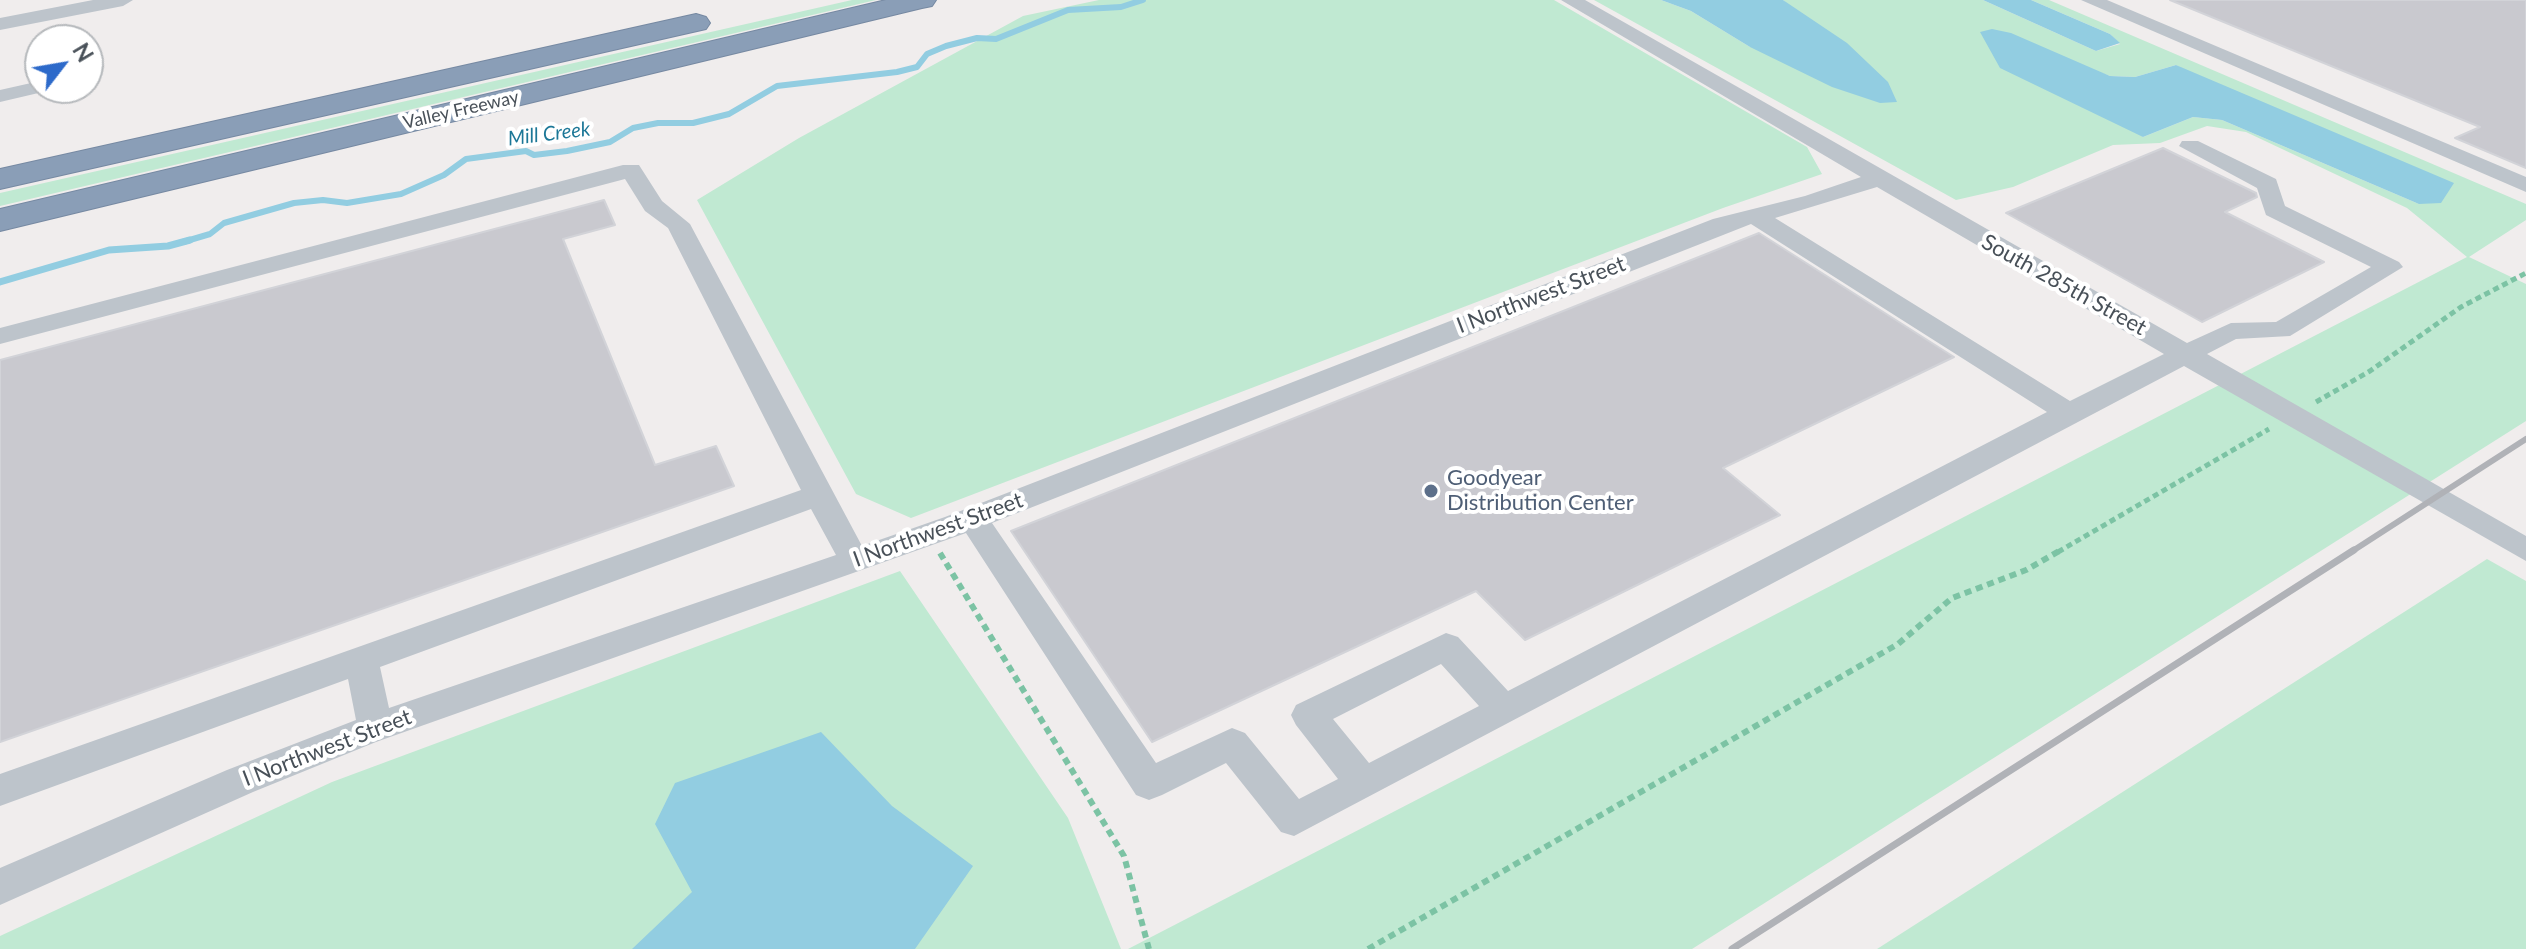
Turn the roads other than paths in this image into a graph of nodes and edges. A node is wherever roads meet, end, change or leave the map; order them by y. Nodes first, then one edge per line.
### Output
1 (123, 0) edge
2 (800, 0) edge
3 (922, 0) edge
4 (1571, 0) edge
5 (2091, 0) edge
6 (0, 24) edge
7 (24, 91) edge
8 (0, 96) edge
9 (2190, 146) dead end
10 (0, 179) edge
11 (1877, 179) junction
12 (2526, 185) edge
13 (1755, 216) junction
14 (0, 220) edge
15 (0, 336) edge
16 (2185, 353) junction
17 (2069, 413) junction
18 (819, 495) junction
19 (973, 519) junction
20 (2526, 550) edge
21 (855, 561) junction
22 (361, 660) junction
23 (1504, 711) junction
24 (375, 728) junction
25 (1364, 784) junction
26 (0, 790) edge
27 (0, 887) edge

1 - 6 street
2 - 10 highway, Valley Freeway
3 - 14 highway, Valley Freeway
4 - 11 street, South 285th Street
5 - 12 street
7 - 8 street
9 - 16 street
11 - 13 street, I Northwest Street
11 - 16 street, South 285th Street
13 - 17 street
13 - 19 street, I Northwest Street
15 - 18 street
16 - 17 street
16 - 20 street, South 285th Street
17 - 23 street
18 - 21 street
18 - 22 street
19 - 21 street, I Northwest Street
19 - 25 street
21 - 24 street, I Northwest Street
22 - 24 street
22 - 26 street
23 - 25 street
23 - 25 street
24 - 27 street, I Northwest Street

